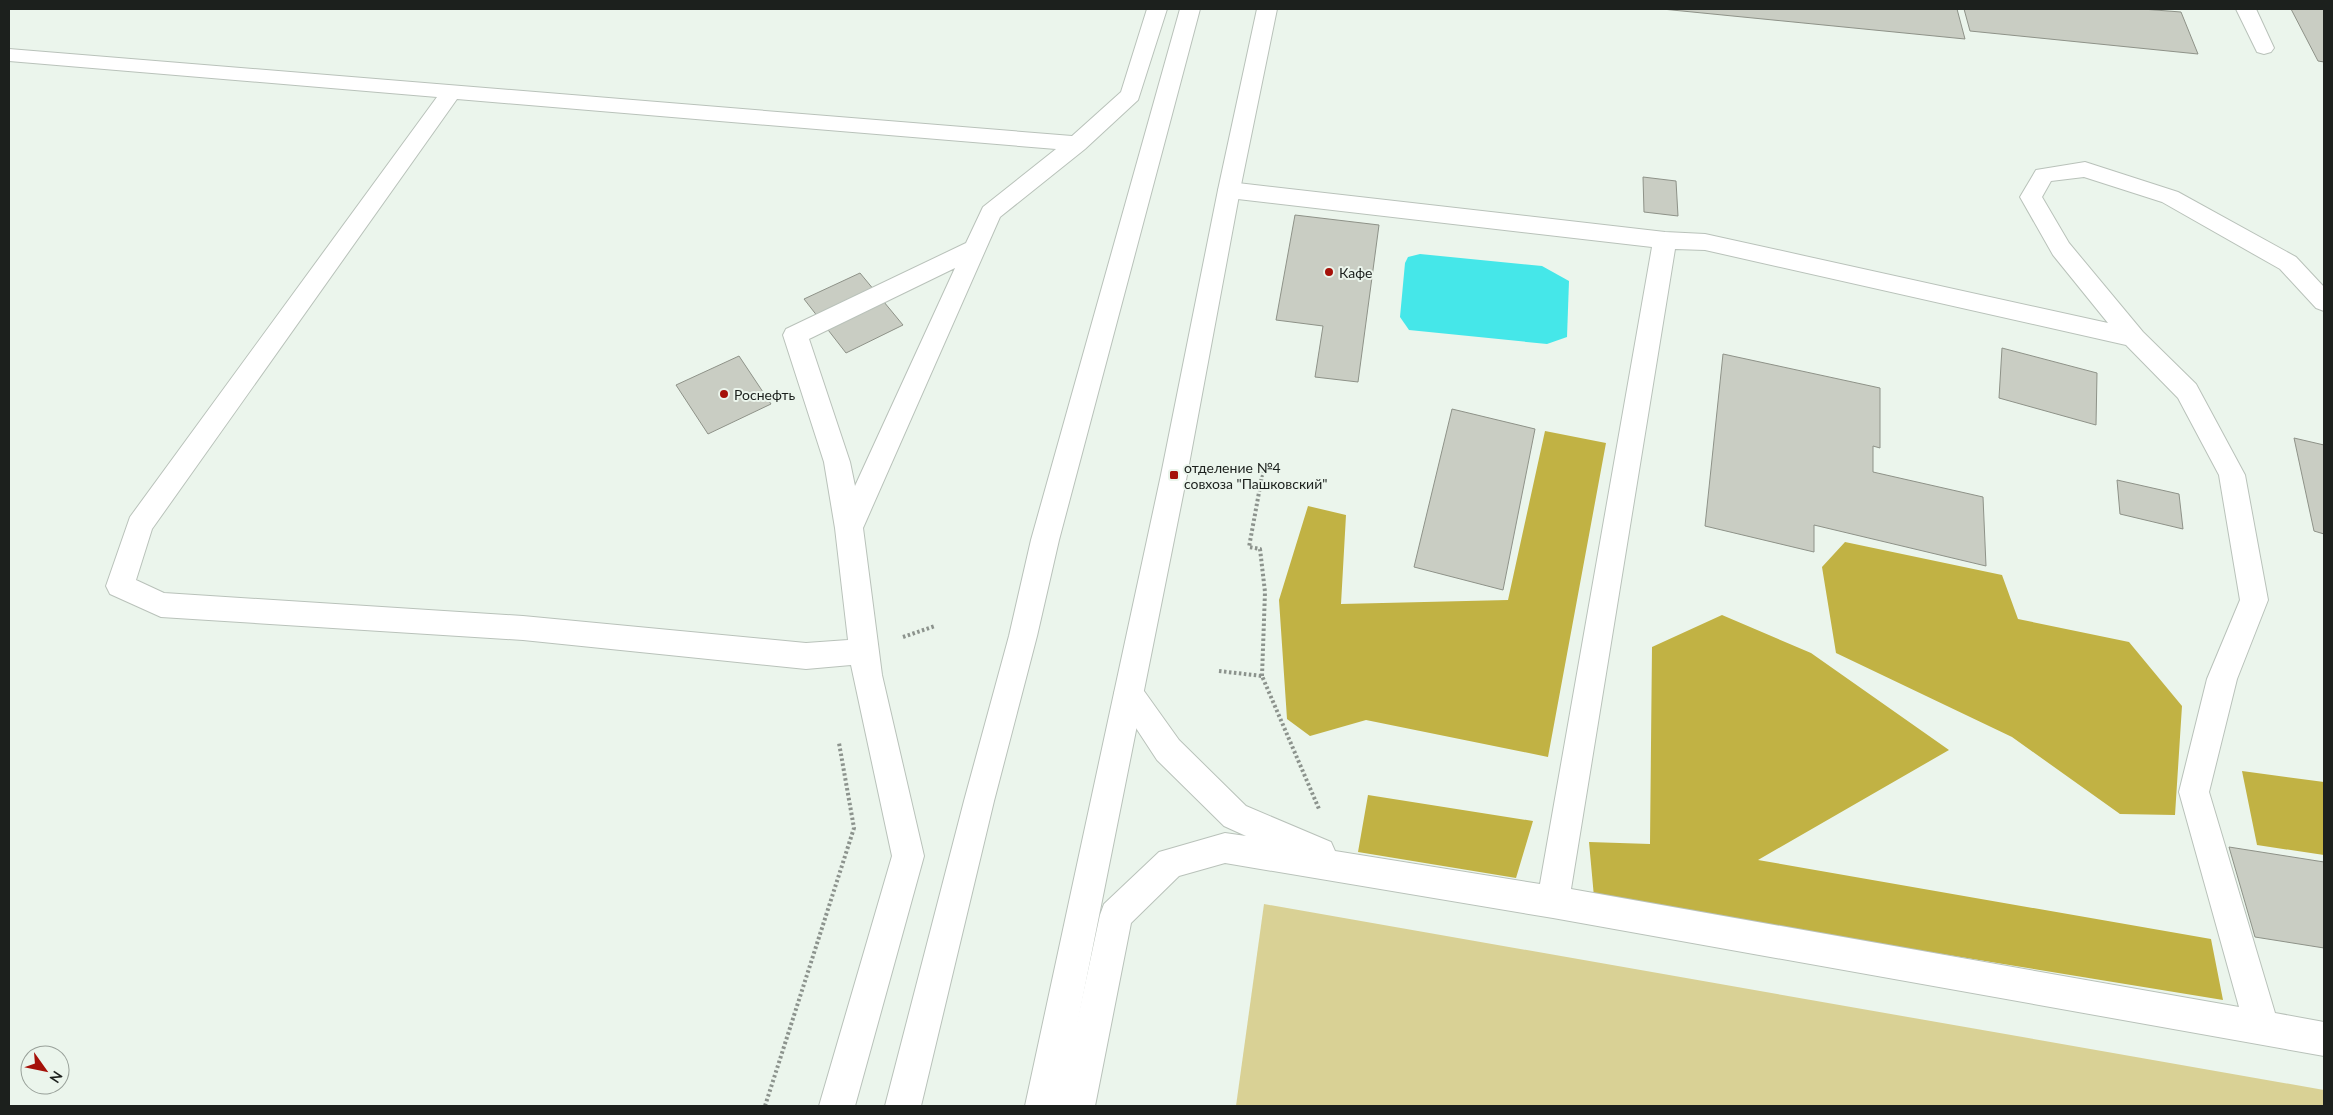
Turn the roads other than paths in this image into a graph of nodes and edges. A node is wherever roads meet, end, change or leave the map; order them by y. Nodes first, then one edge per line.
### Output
1 (1157, 9) edge
2 (1190, 9) edge
3 (1267, 9) edge
4 (2246, 9) edge
5 (2264, 48) dead end
6 (9, 55) edge
7 (451, 92) junction
8 (1077, 144) junction
9 (1229, 190) junction
10 (1664, 240) junction
11 (973, 249) junction
12 (2324, 302) edge
13 (2134, 338) junction
14 (849, 528) junction
15 (863, 651) junction
16 (1129, 693) junction
17 (1353, 868) junction
18 (1553, 902) junction
19 (2262, 1028) junction
20 (2324, 1039) edge
21 (837, 1106) edge
22 (903, 1106) edge
23 (1042, 1106) edge
24 (1078, 1106) edge

1 - 8 street
2 - 22 street
3 - 9 street
4 - 5 street
6 - 7 street
7 - 8 street
7 - 15 street
8 - 11 street
9 - 10 street
9 - 16 street
10 - 13 street
10 - 18 street
11 - 14 street
11 - 14 street
12 - 13 street
13 - 19 street
14 - 15 street
15 - 21 street
16 - 17 street
16 - 23 street
17 - 18 street
17 - 24 street
18 - 19 street
19 - 20 street

